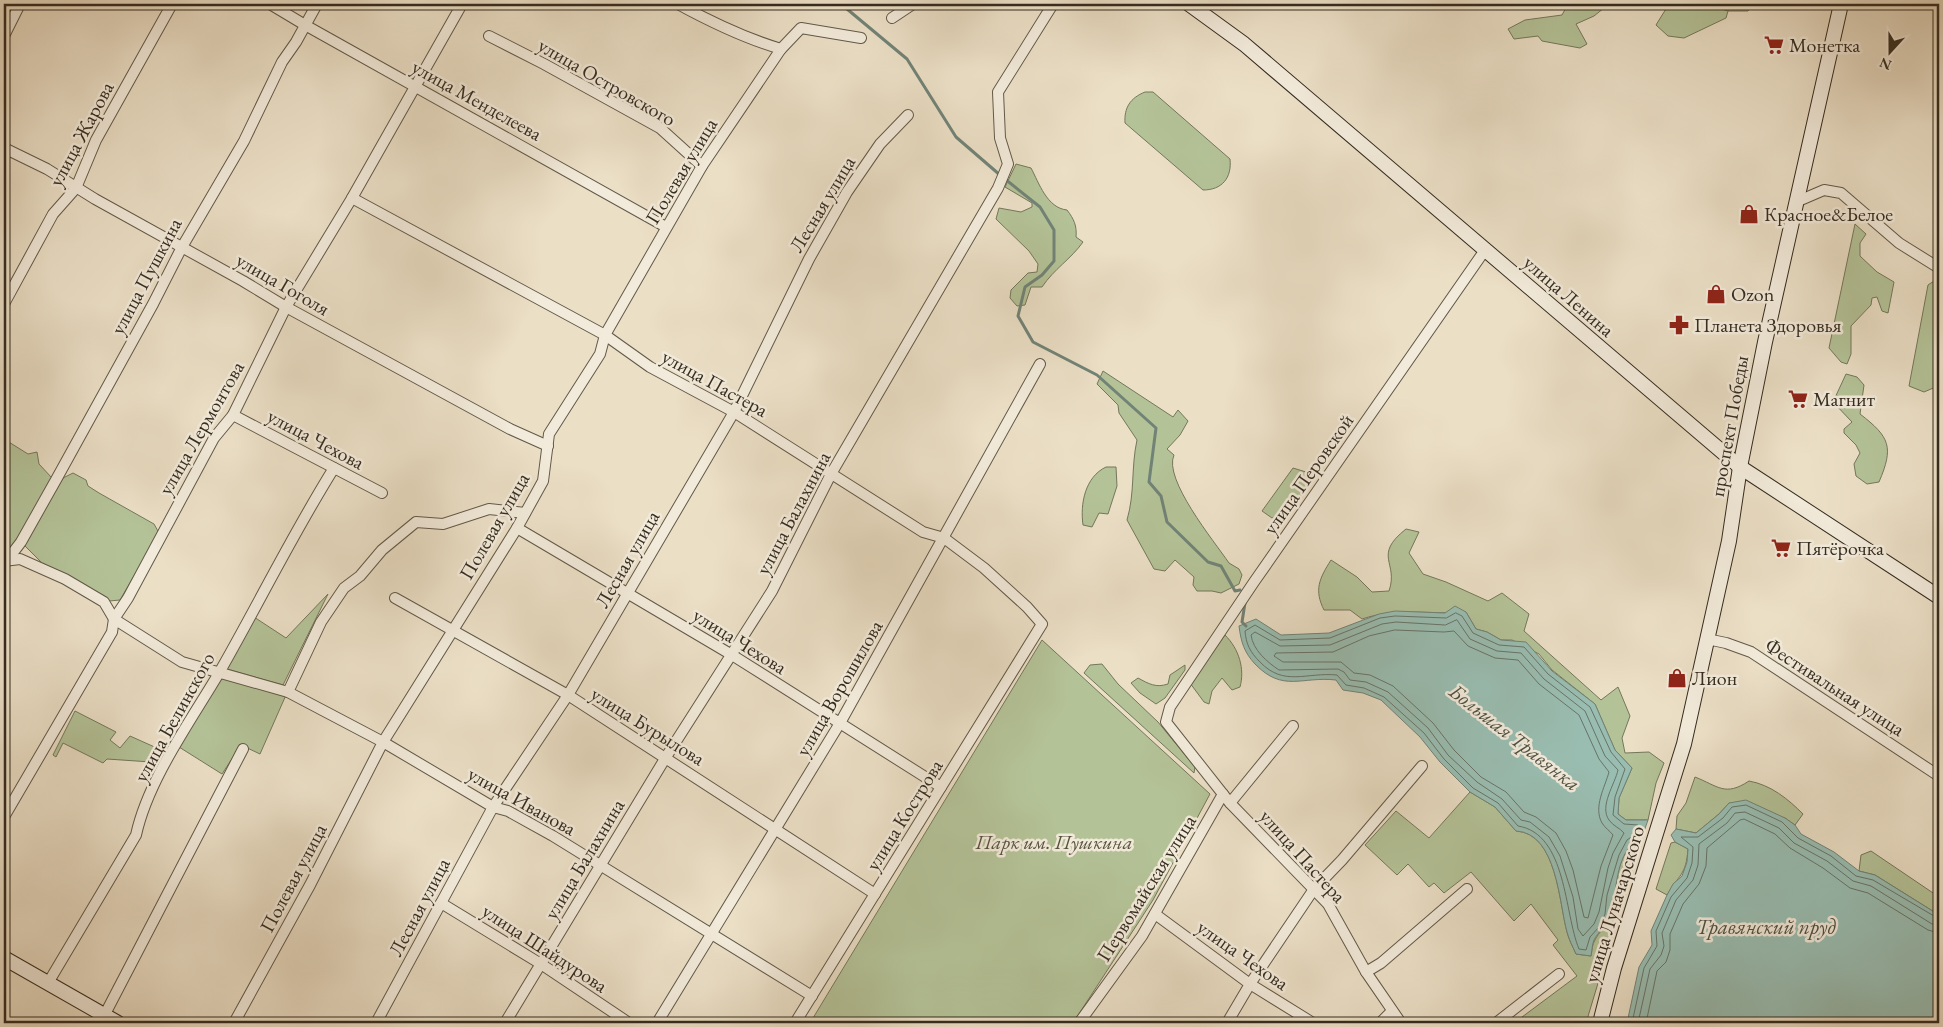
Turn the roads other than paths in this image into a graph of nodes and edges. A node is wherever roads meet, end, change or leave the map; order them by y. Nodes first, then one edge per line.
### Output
1 (20, 4) edge
2 (172, 4) edge
3 (270, 4) edge
4 (317, 4) edge
5 (462, 4) edge
6 (678, 4) edge
7 (913, 4) edge
8 (1053, 4) edge
9 (1189, 4) edge
10 (1842, 4) edge
11 (892, 18) dead end
12 (304, 25) junction
13 (4, 36) edge
14 (489, 36) dead end
15 (862, 38) dead end
16 (781, 49) junction
17 (416, 86) junction
18 (908, 114) dead end
19 (4, 148) edge
20 (702, 166) junction
21 (76, 188) junction
22 (352, 198) junction
23 (1796, 202) junction
24 (666, 227) junction
25 (182, 247) junction
26 (1485, 250) junction
27 (1939, 268) edge
28 (4, 304) edge
29 (286, 307) junction
30 (605, 335) junction
31 (1040, 364) dead end
32 (734, 412) junction
33 (233, 415) junction
34 (548, 446) junction
35 (1740, 467) junction
36 (334, 468) junction
37 (831, 474) junction
38 (382, 494) dead end
39 (525, 513) junction
40 (517, 528) junction
41 (944, 538) junction
42 (4, 563) edge
43 (628, 592) junction
44 (1939, 597) edge
45 (395, 598) dead end
46 (114, 619) junction
47 (1042, 624) joint
48 (452, 631) junction
49 (1706, 639) junction
50 (732, 655) junction
51 (219, 673) junction
52 (288, 692) junction
53 (568, 695) junction
54 (1166, 722) joint
55 (840, 723) junction
56 (1294, 726) dead end
57 (383, 742) junction
58 (243, 750) dead end
59 (666, 757) junction
60 (1422, 766) dead end
61 (1939, 776) edge
62 (941, 788) junction
63 (1223, 794) junction
64 (1667, 797) joint
65 (1230, 803) junction
66 (493, 807) junction
67 (4, 817) edge
68 (775, 831) junction
69 (601, 866) junction
70 (1314, 889) junction
71 (1467, 889) dead end
72 (875, 894) junction
73 (441, 903) junction
74 (1155, 914) junction
75 (711, 935) junction
76 (4, 958) edge
77 (541, 964) junction
78 (1366, 972) junction
79 (1560, 974) dead end
80 (48, 983) junction
81 (1250, 984) junction
82 (812, 996) junction
83 (1392, 1011) junction
84 (104, 1016) junction
85 (1083, 1021) edge
86 (118, 1023) edge
87 (234, 1023) edge
88 (376, 1023) edge
89 (505, 1023) edge
90 (629, 1023) edge
91 (657, 1023) edge
92 (795, 1023) edge
93 (1227, 1023) edge
94 (1313, 1023) edge
95 (1380, 1023) edge
96 (1401, 1023) edge
97 (1496, 1023) edge
98 (1600, 1023) edge

1 - 13 street
2 - 21 street, улица Жарова
3 - 12 street, улица Менделеева
4 - 12 street, улица Пушкина
5 - 17 street, улица Лермонтова
6 - 16 street
7 - 11 street
8 - 37 street, улица Балахнина
9 - 26 street, улица Ленина
10 - 23 street, проспект Победы
12 - 17 street, улица Менделеева
12 - 25 street, улица Пушкина
14 - 20 street, улица Островского
15 - 16 street, Полевая улица
16 - 20 street, Полевая улица
17 - 22 street, улица Лермонтова
17 - 24 street, улица Менделеева
18 - 32 street, Лесная улица
19 - 21 street, улица Гоголя
20 - 24 street, Полевая улица
21 - 25 street, улица Гоголя
21 - 28 street, улица Жарова
22 - 29 street, улица Лермонтова
22 - 30 street, улица Пастера
23 - 27 street
23 - 35 street, проспект Победы
24 - 30 street, Полевая улица
25 - 29 street, улица Гоголя
25 - 42 street, улица Пушкина
26 - 35 street, улица Ленина
26 - 54 street, улица Перовской
29 - 33 street, улица Лермонтова
29 - 34 street, улица Гоголя
30 - 32 street, улица Пастера
30 - 34 street, Полевая улица
31 - 41 street, улица Ворошилова
32 - 37 street, улица Пастера
32 - 43 street, Лесная улица
33 - 36 street, улица Чехова
33 - 46 street, улица Лермонтова
34 - 39 street, Полевая улица
35 - 44 street, улица Ленина
35 - 49 street, проспект Победы
36 - 38 street, улица Чехова
36 - 51 street, улица Белинского
37 - 41 street, улица Пастера
37 - 50 street, улица Балахнина
39 - 40 street, Полевая улица
39 - 52 street
40 - 43 street, улица Чехова
40 - 48 street, Полевая улица
41 - 47 street, улица Пастера
41 - 55 street, улица Ворошилова
42 - 46 street
43 - 50 street, улица Чехова
43 - 53 street, Лесная улица
45 - 48 street, улица Бурылова
46 - 51 street, улица Иванова
46 - 67 street, улица Лермонтова
47 - 62 street, улица Кострова
48 - 53 street, улица Бурылова
48 - 57 street, Полевая улица
49 - 61 street, Фестивальная улица
49 - 64 street, проспект Победы
50 - 55 street, улица Чехова
50 - 59 street, улица Балахнина
51 - 52 street, улица Иванова
51 - 80 street, улица Белинского
52 - 57 street, улица Иванова
53 - 59 street, улица Бурылова
53 - 66 street, Лесная улица
54 - 63 street, улица Пастера
55 - 62 street, улица Чехова
55 - 68 street, улица Ворошилова
56 - 65 street
57 - 66 street, улица Иванова
57 - 87 street, Полевая улица
58 - 84 street
59 - 68 street, улица Бурылова
59 - 69 street, улица Балахнина
60 - 70 street
62 - 72 street, улица Кострова
63 - 65 street, улица Пастера
63 - 74 street, Первомайская улица
64 - 98 street, улица Луначарского
65 - 70 street, улица Пастера
66 - 69 street, улица Иванова
66 - 73 street, Лесная улица
68 - 72 street, улица Бурылова
68 - 75 street, улица Ворошилова
69 - 75 street, улица Иванова
69 - 77 street, улица Балахнина
70 - 78 street, улица Пастера
70 - 81 street
71 - 78 street
72 - 82 street, улица Кострова
73 - 77 street, улица Шайдурова
73 - 88 street, Лесная улица
74 - 81 street, улица Чехова
74 - 85 street, Первомайская улица
75 - 82 street, улица Иванова
75 - 91 street, улица Ворошилова
76 - 80 street
77 - 89 street, улица Балахнина
77 - 90 street, улица Шайдурова
78 - 83 street, улица Пастера
79 - 97 street
80 - 84 street
81 - 93 street
81 - 94 street, улица Чехова
82 - 92 street, улица Кострова
83 - 95 street
83 - 96 street, улица Пастера
84 - 86 street

